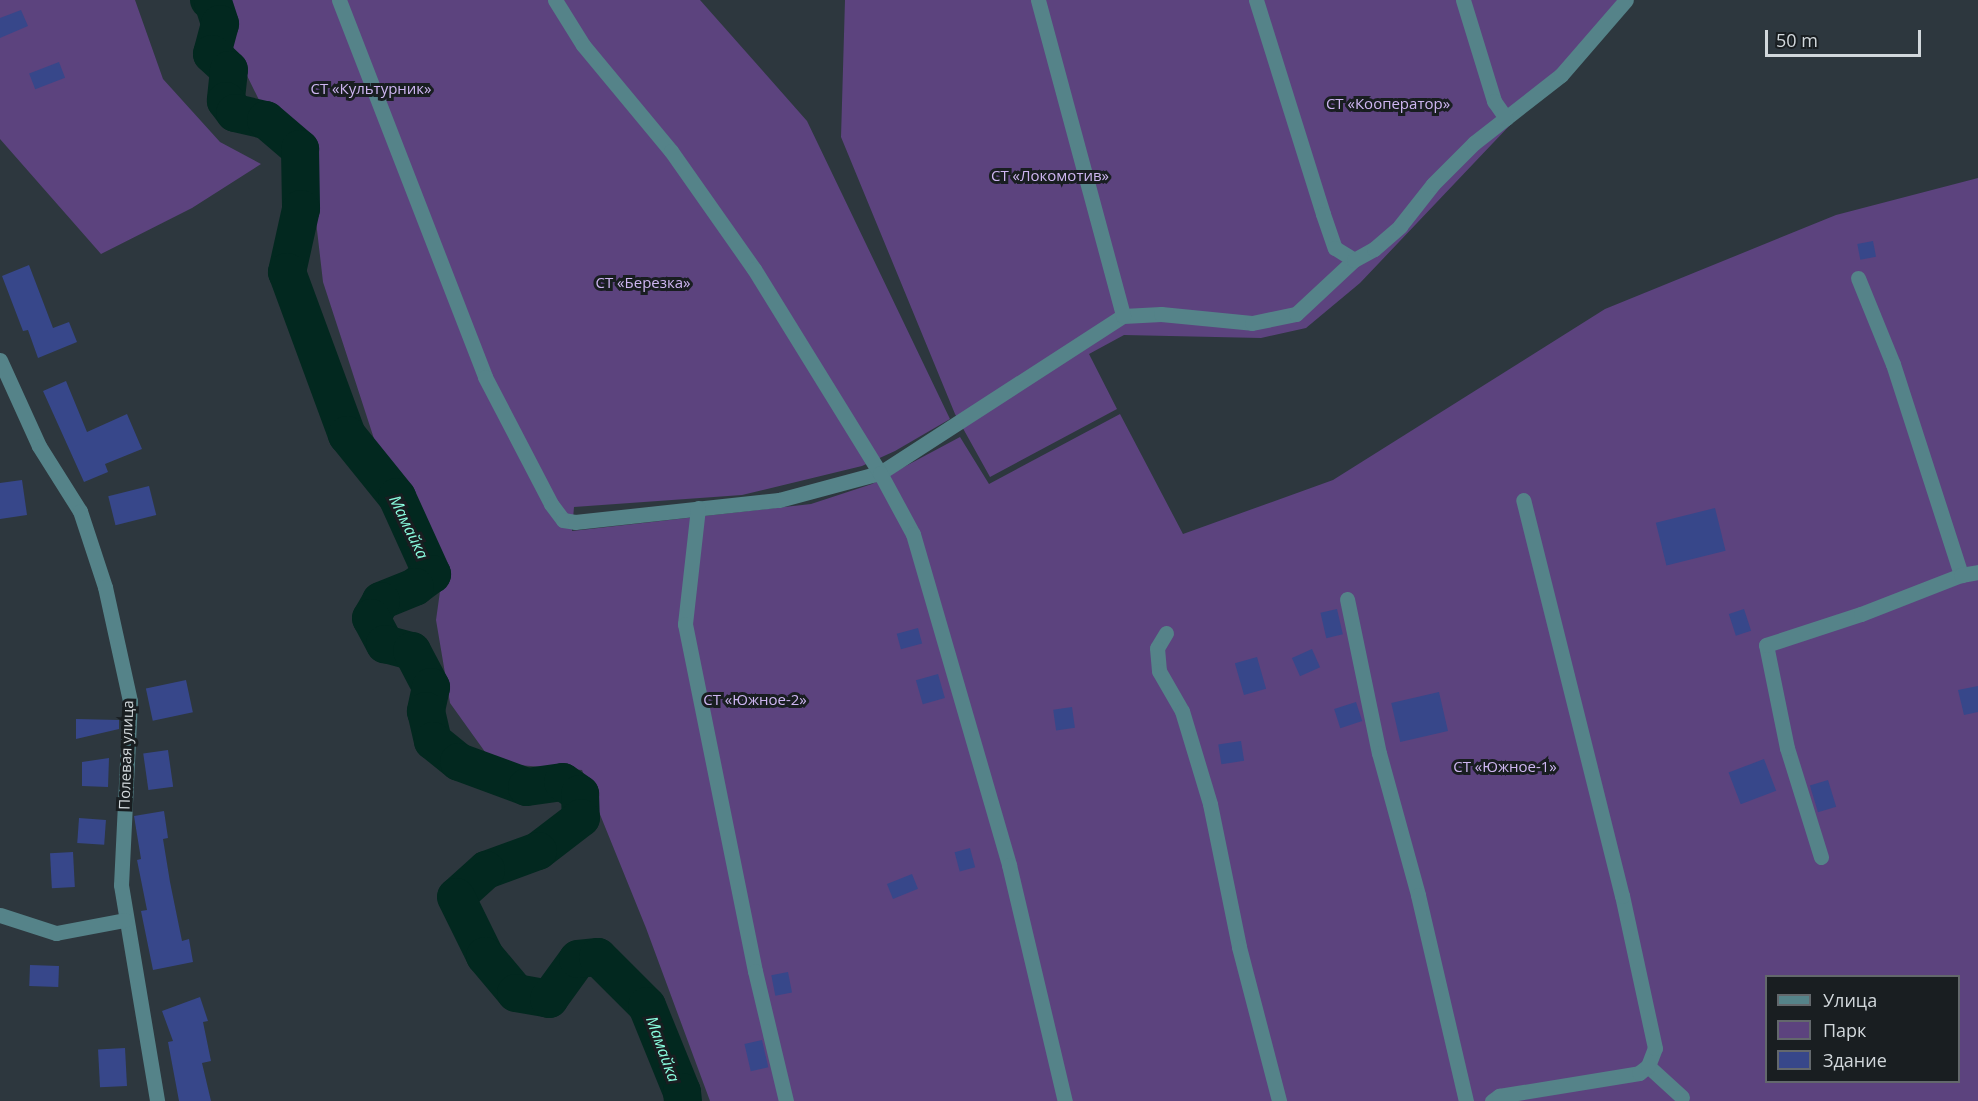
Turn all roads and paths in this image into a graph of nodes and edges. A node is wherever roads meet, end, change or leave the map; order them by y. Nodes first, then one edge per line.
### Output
1 (339, 0) edge
2 (555, 0) edge
3 (1038, 0) edge
4 (1256, 0) edge
5 (1463, 0) edge
6 (1626, 0) edge
7 (1506, 118) junction
8 (1354, 260) junction
9 (1858, 278) dead end
10 (1123, 316) junction
11 (0, 360) edge
12 (880, 473) junction
13 (1523, 500) dead end
14 (698, 508) junction
15 (1978, 572) edge
16 (1961, 575) junction
17 (1347, 599) dead end
18 (1166, 633) dead end
19 (1821, 857) dead end
20 (0, 915) edge
21 (126, 920) junction
22 (1648, 1066) junction
23 (1682, 1097) dead end
24 (157, 1101) edge
25 (786, 1101) edge
26 (1065, 1101) edge
27 (1279, 1101) edge
28 (1466, 1101) edge
29 (1492, 1101) edge

1 - 14 street
2 - 12 street
3 - 10 street
4 - 8 street
5 - 7 street
6 - 7 street
7 - 8 street
8 - 10 street
9 - 16 street
10 - 12 street
11 - 21 street, Полевая улица
12 - 14 street
12 - 26 street
13 - 22 street
14 - 25 street
15 - 16 street
16 - 19 street
17 - 28 street
18 - 27 street
20 - 21 street
21 - 24 street, Полевая улица
22 - 23 street
22 - 29 street

